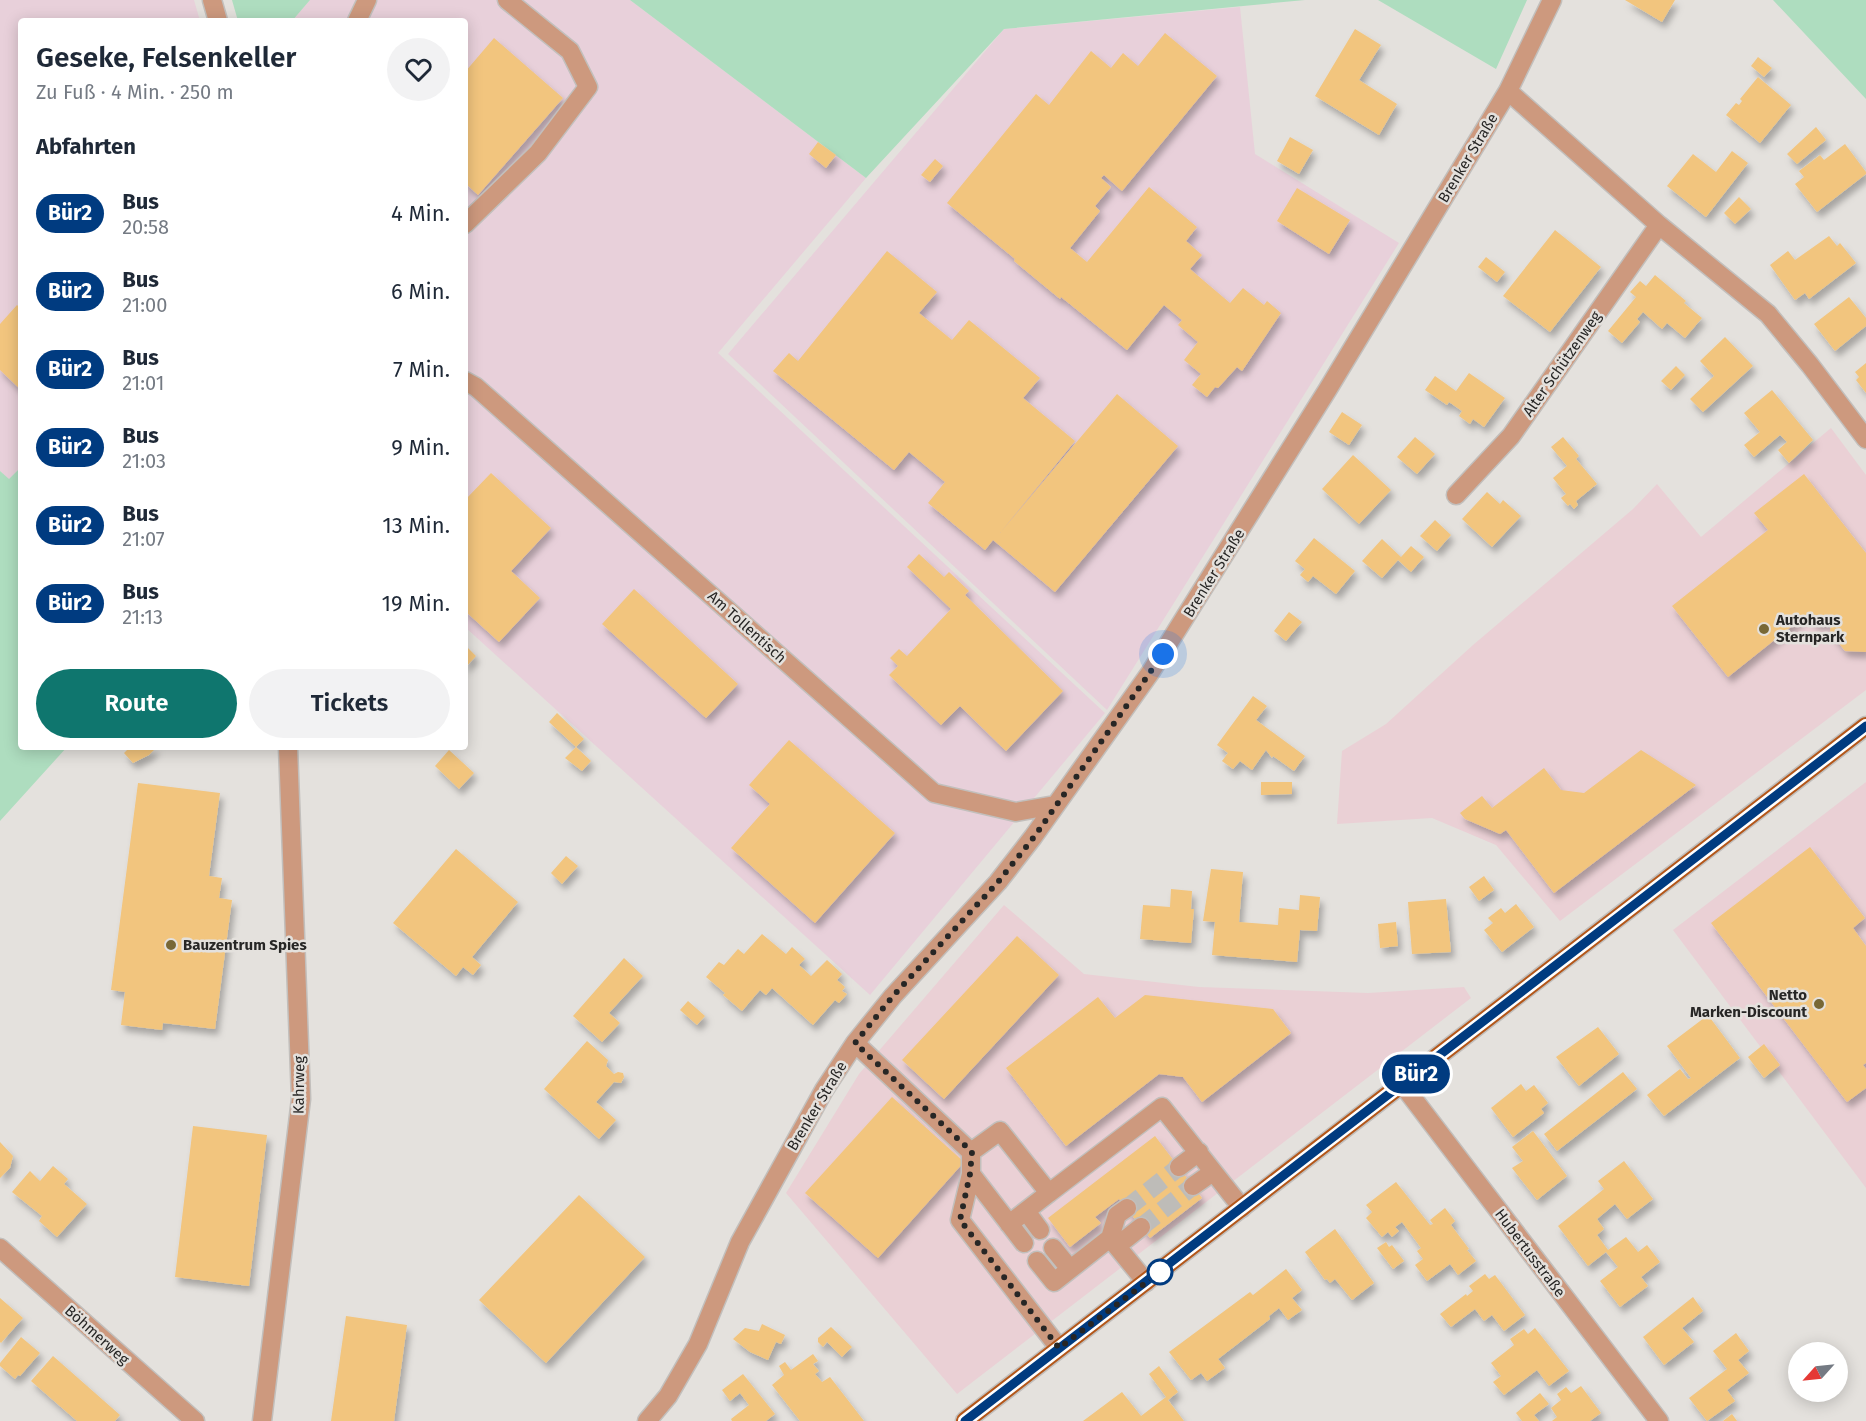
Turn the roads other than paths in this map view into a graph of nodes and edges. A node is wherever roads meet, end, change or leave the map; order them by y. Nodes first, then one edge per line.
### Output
1 (212, 0) edge
2 (367, 0) edge
3 (507, 0) edge
4 (1552, 0) edge
5 (217, 18) edge
6 (358, 18) edge
7 (1508, 91) junction
8 (468, 221) edge
9 (1659, 225) junction
10 (468, 383) edge
11 (1866, 439) edge
12 (1456, 495) dead end
13 (1866, 726) edge
14 (288, 750) edge
15 (1055, 805) junction
16 (855, 1043) junction
17 (1402, 1084) junction
18 (972, 1152) junction
19 (1198, 1152) junction
20 (1179, 1167) tunnel mouth
21 (1213, 1172) junction
22 (970, 1174) junction
23 (1193, 1186) tunnel mouth
24 (1049, 1193) junction
25 (1127, 1208) tunnel mouth
26 (1242, 1208) junction
27 (1026, 1211) junction
28 (1009, 1224) junction
29 (1141, 1227) tunnel mouth
30 (1040, 1230) dead end
31 (1113, 1242) junction
32 (1024, 1243) dead end
33 (0, 1248) edge
34 (1053, 1248) dead end
35 (1037, 1261) dead end
36 (1070, 1269) junction
37 (1146, 1282) junction
38 (1059, 1348) junction
39 (195, 1421) edge
40 (262, 1421) edge
41 (647, 1421) edge
42 (965, 1421) edge
43 (1659, 1421) edge

1 - 5 street
2 - 6 street
3 - 8 street
4 - 7 street, Brenker Straße
7 - 9 street
7 - 15 street, Brenker Straße
9 - 11 street
9 - 12 street, Alter Schützenweg
10 - 15 street, Am Tollentisch
13 - 17 main road
14 - 40 street, Kahrweg
15 - 16 street, Brenker Straße
16 - 18 street
16 - 41 street, Brenker Straße
17 - 26 main road
17 - 43 street, Hubertusstraße
18 - 22 street
18 - 24 street
19 - 20 street
19 - 21 street
19 - 24 street
21 - 23 street
21 - 26 street
22 - 28 street
22 - 38 street
24 - 27 street
25 - 31 street
26 - 37 main road
27 - 28 street
27 - 30 street
28 - 32 street
29 - 31 street
31 - 36 street
31 - 37 street
33 - 39 street, Böhmerweg
34 - 36 street
35 - 36 street
37 - 38 main road
38 - 42 main road

